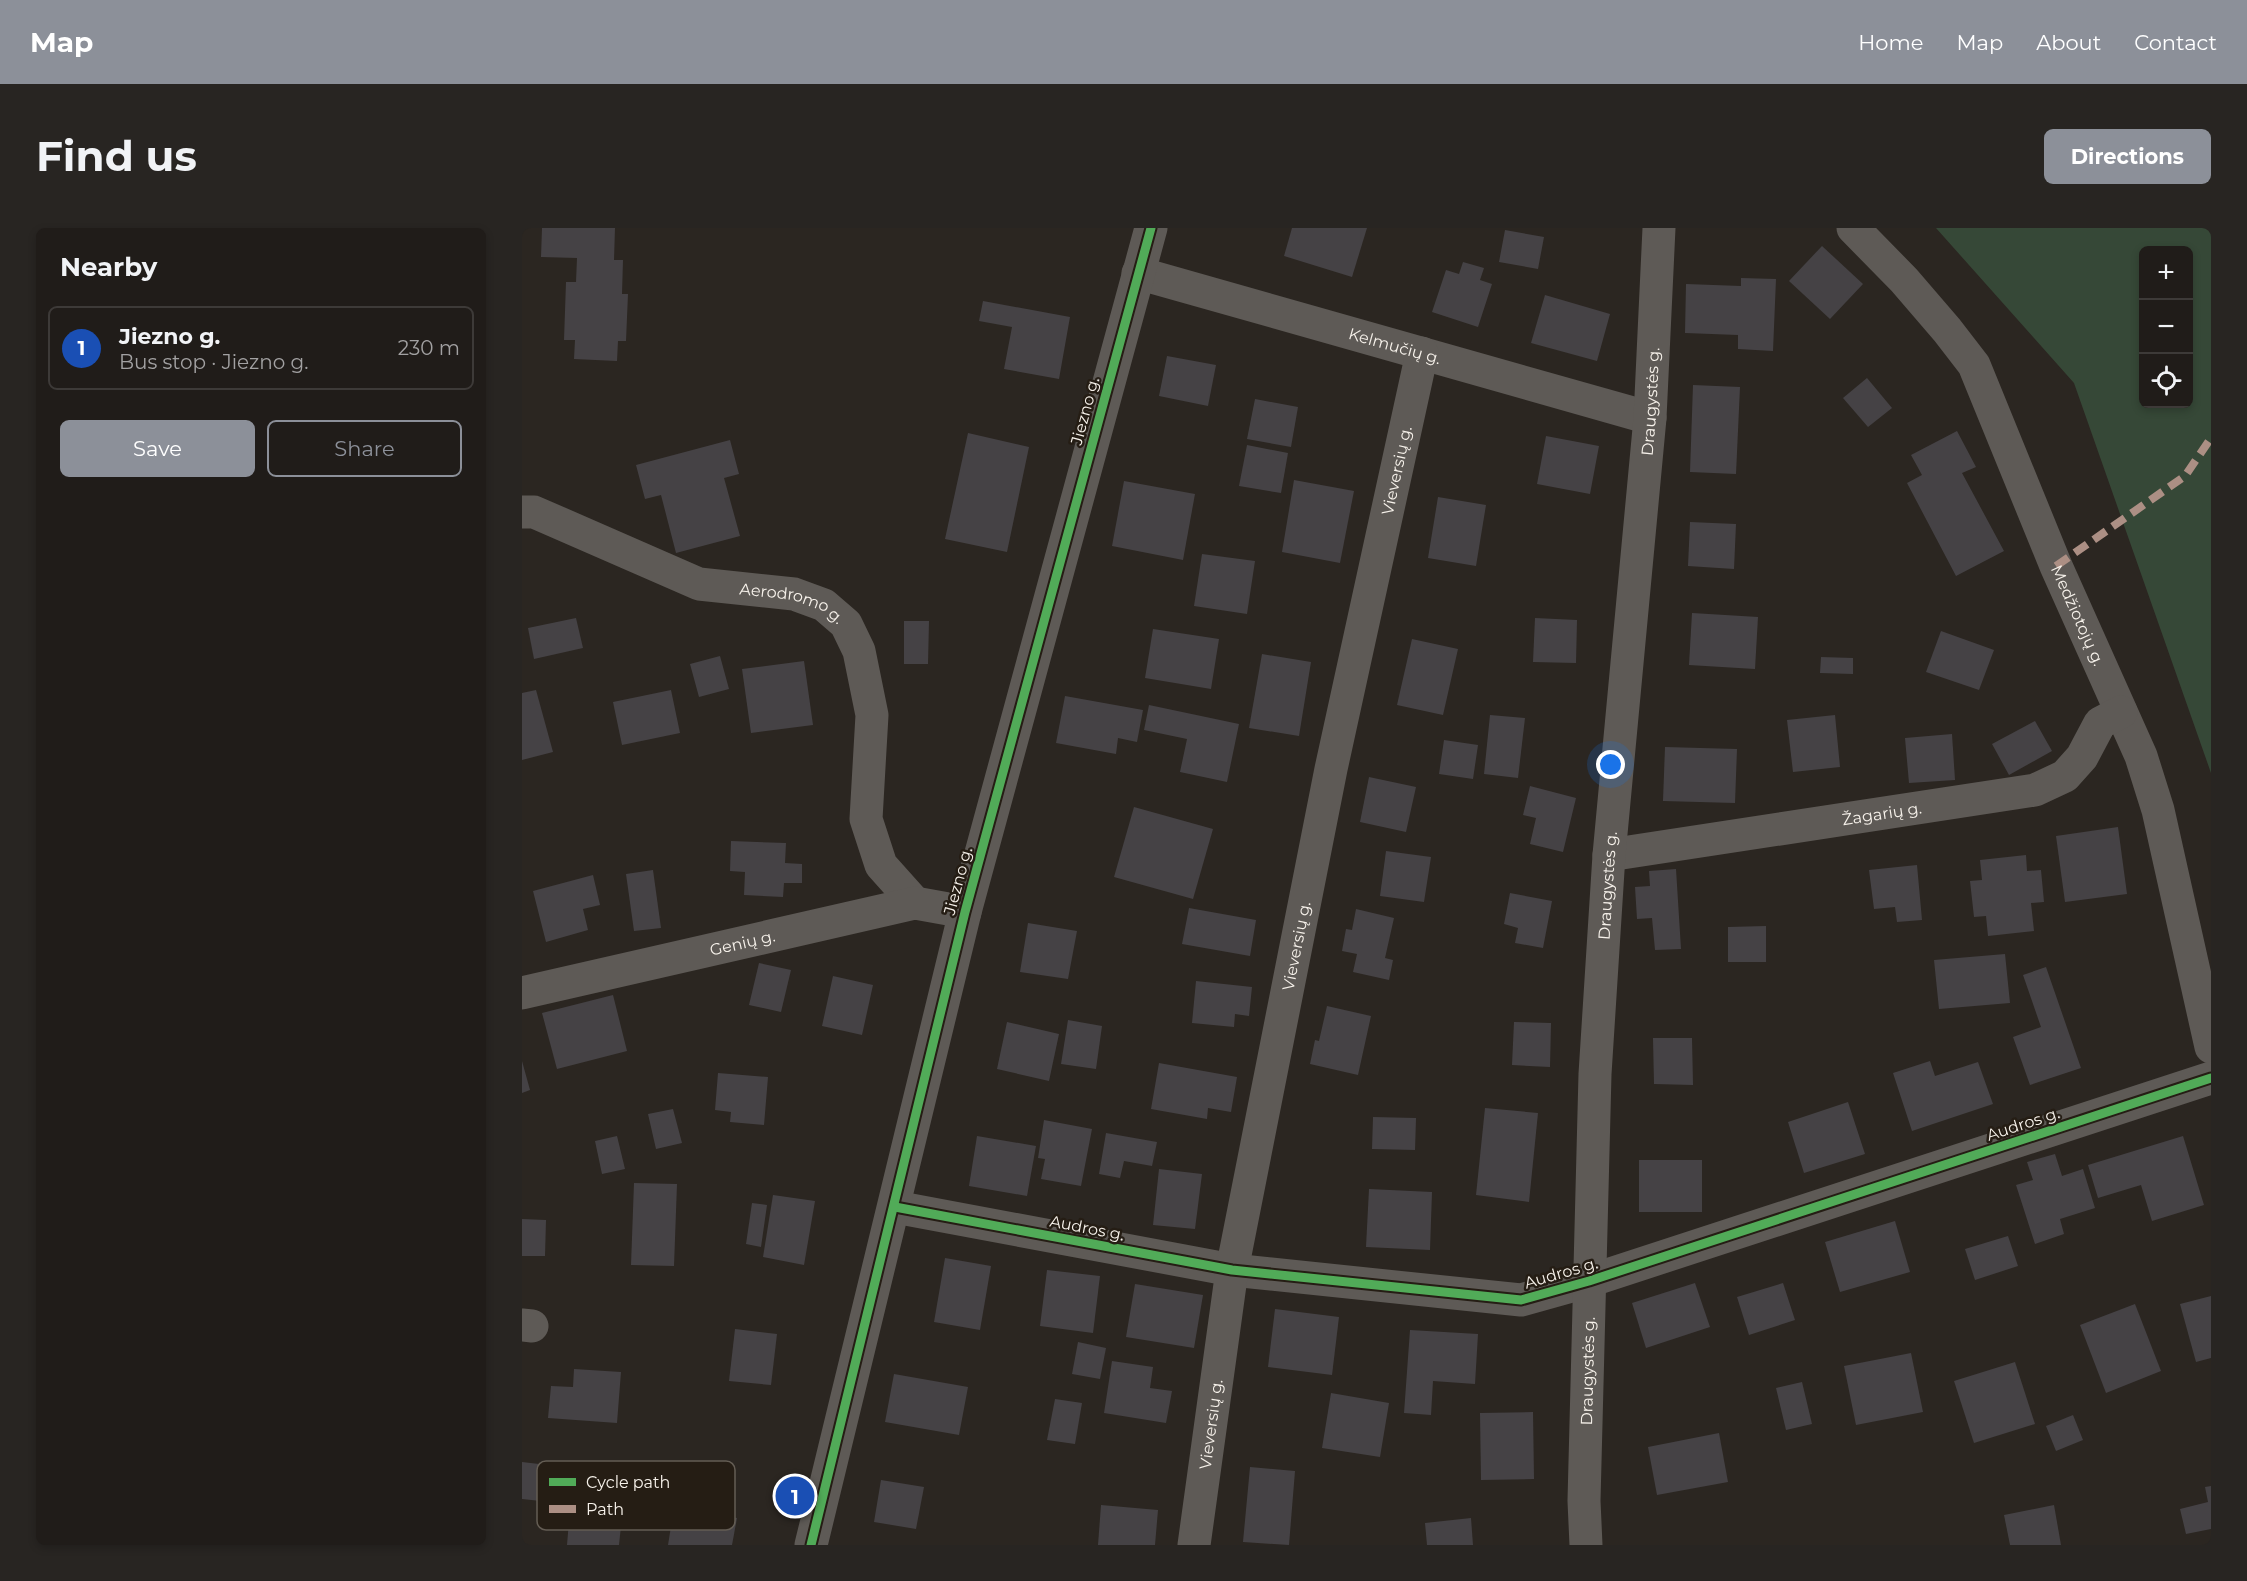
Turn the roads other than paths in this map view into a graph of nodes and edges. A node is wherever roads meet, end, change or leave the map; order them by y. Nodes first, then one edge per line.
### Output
1 (1151, 228) edge
2 (1659, 228) edge
3 (1853, 228) edge
4 (1138, 273) junction
5 (1422, 352) junction
6 (1650, 418) junction
7 (522, 512) edge
8 (2121, 712) junction
9 (1609, 855) junction
10 (915, 903) junction
11 (965, 912) junction
12 (522, 993) edge
13 (2211, 1047) edge
14 (2211, 1078) edge
15 (895, 1207) junction
16 (1232, 1270) junction
17 (1589, 1281) junction
18 (811, 1545) edge
19 (1194, 1545) edge
20 (1586, 1545) edge

1 - 4 street, Jiezno g.
2 - 6 street, Draugystės g.
3 - 8 street, Medžiotojų g.
4 - 5 street, Kelmučių g.
4 - 11 street, Jiezno g.
5 - 6 street, Kelmučių g.
5 - 16 street, Vieversių g.
6 - 9 street, Draugystės g.
7 - 10 street, Aerodromo g.
8 - 9 street, Žagarių g.
8 - 13 street, Medžiotojų g.
9 - 17 street, Draugystės g.
10 - 11 street, Genių g.
10 - 12 street, Genių g.
11 - 15 street, Jiezno g.
14 - 17 street, Audros g.
15 - 16 street, Audros g.
15 - 18 street, Jiezno g.
16 - 17 street, Audros g.
16 - 19 street, Vieversių g.
17 - 20 street, Draugystės g.

